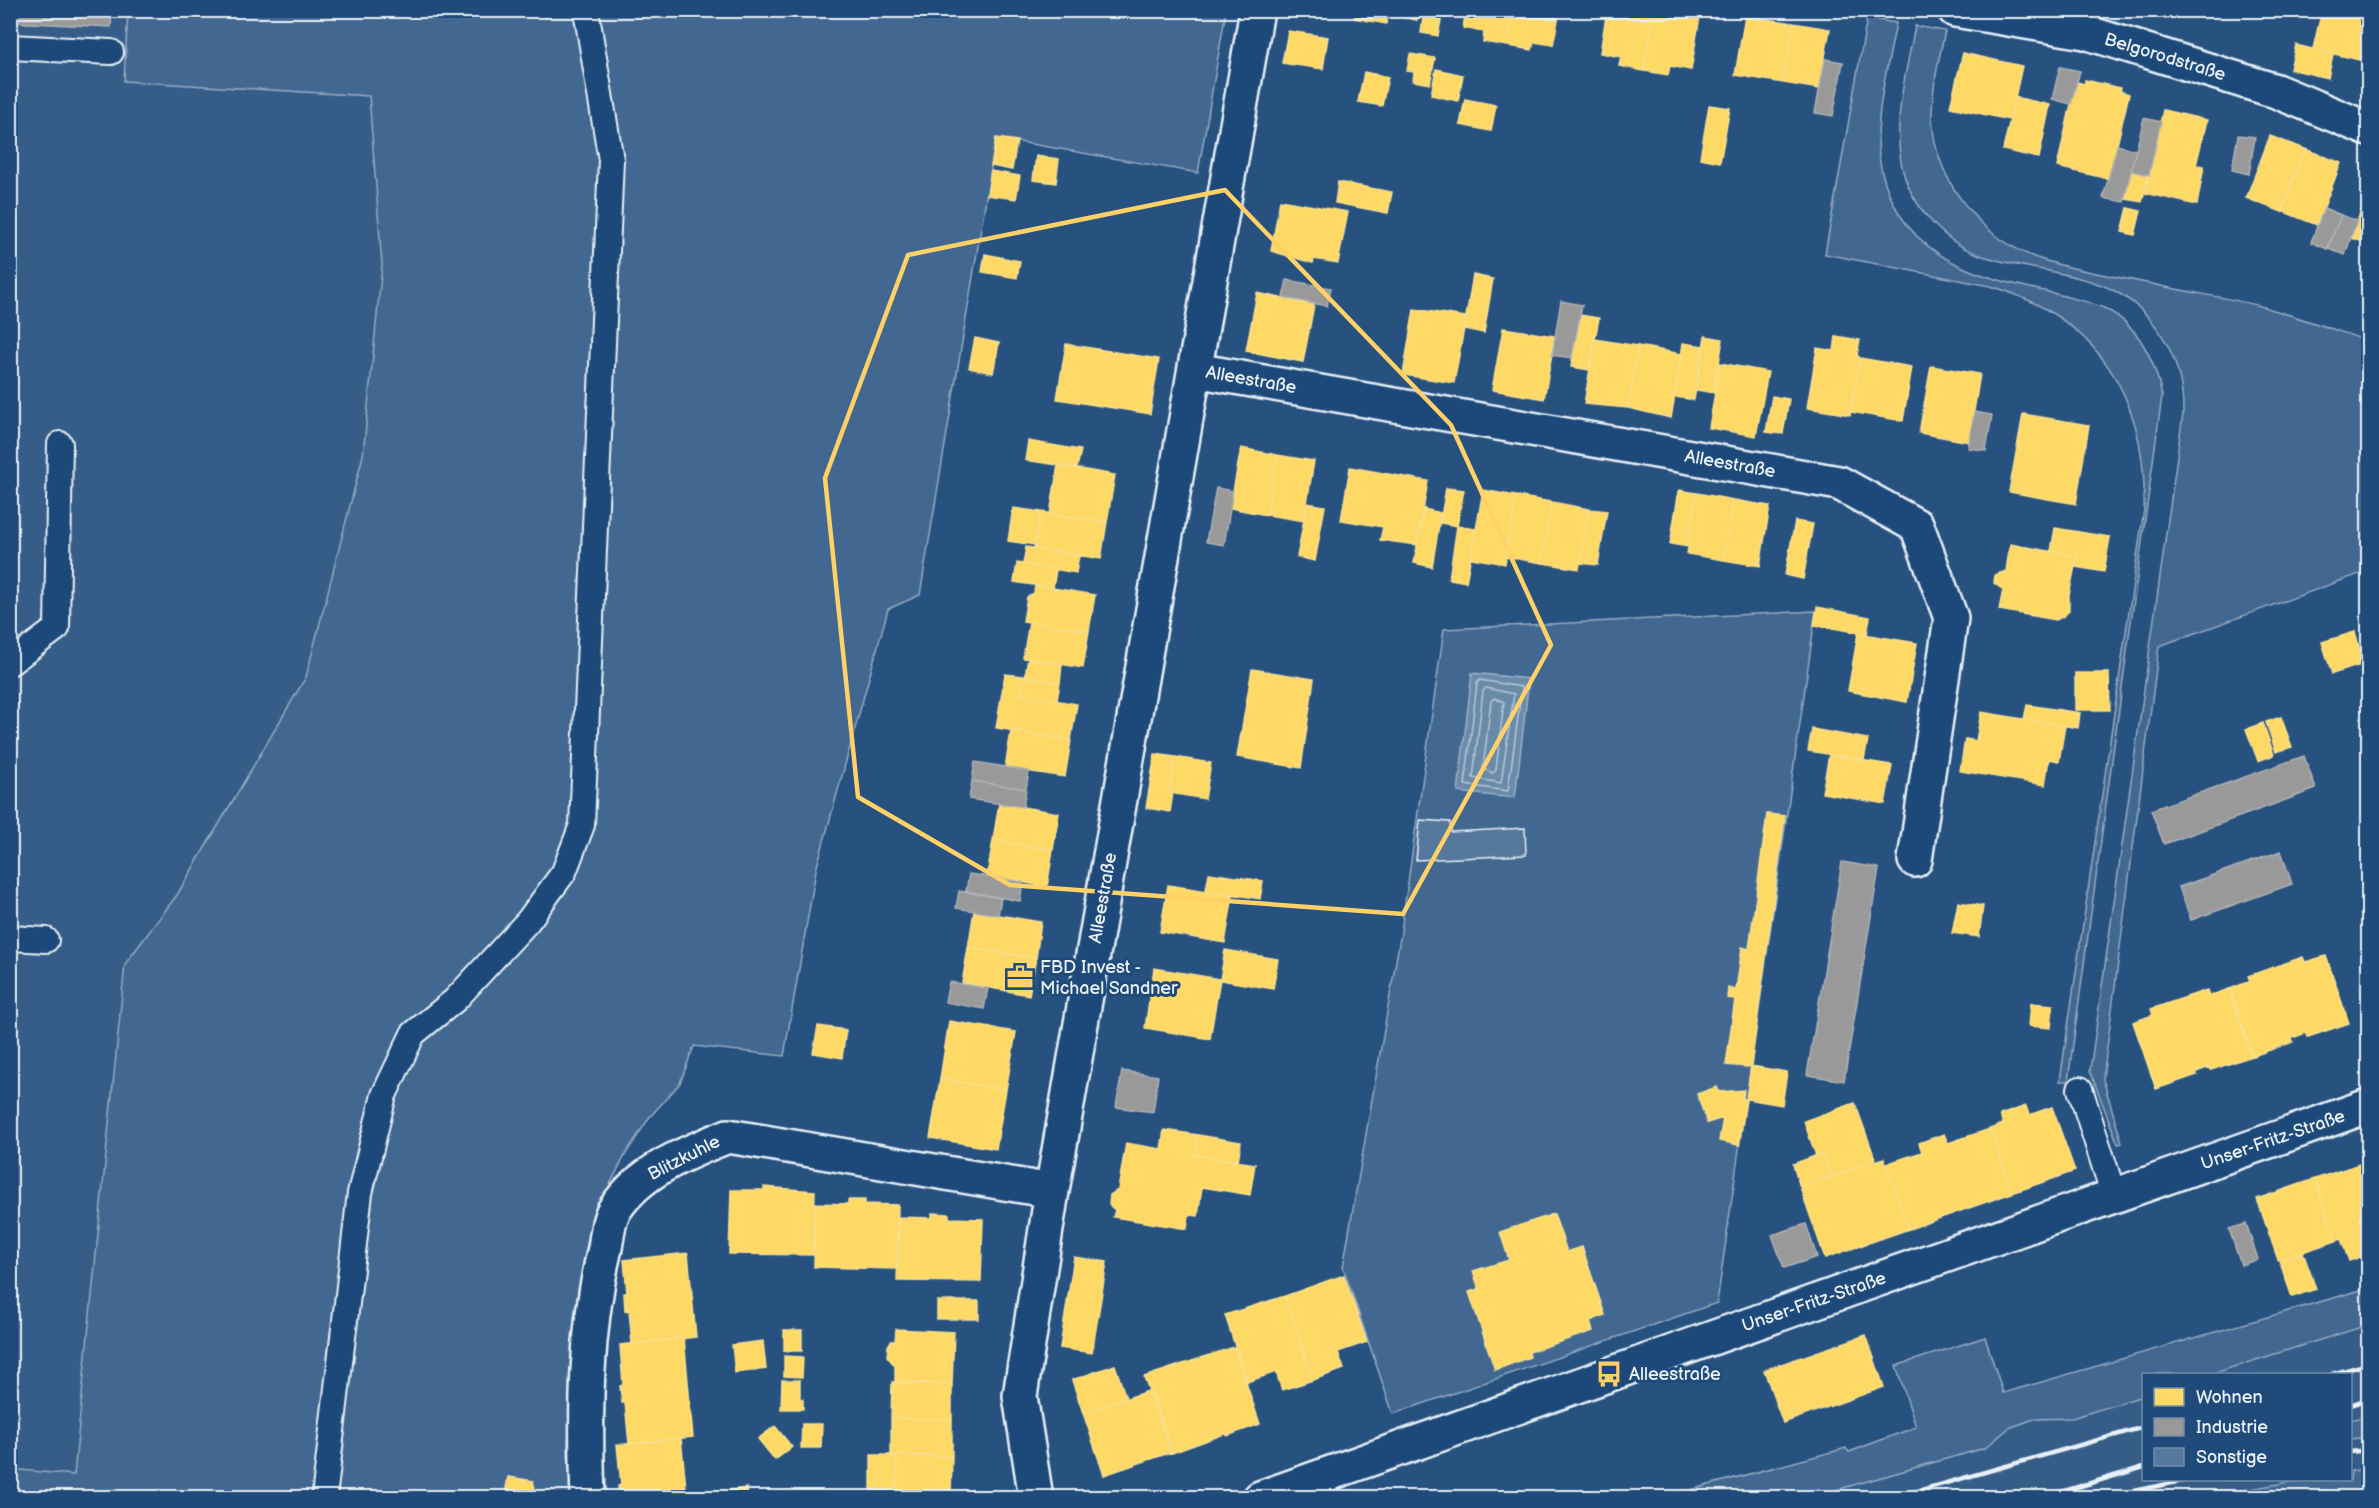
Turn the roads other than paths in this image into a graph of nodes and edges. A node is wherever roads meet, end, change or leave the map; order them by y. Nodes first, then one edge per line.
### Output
1 (586, 10) edge
2 (1257, 10) edge
3 (1955, 10) edge
4 (2088, 21) edge
5 (10, 47) edge
6 (111, 52) dead end
7 (2368, 129) edge
8 (1195, 370) junction
9 (60, 444) dead end
10 (10, 663) edge
11 (1915, 860) dead end
12 (10, 938) edge
13 (46, 939) dead end
14 (2080, 1089) dead end
15 (2368, 1106) edge
16 (1052, 1191) junction
17 (2114, 1196) junction
18 (324, 1497) edge
19 (588, 1497) edge
20 (1036, 1497) edge
21 (1260, 1497) edge

1 - 18 lane
2 - 8 street, Alleestraße
3 - 4 street, Belgorodstraße
4 - 7 street, Belgorodstraße
5 - 6 lane
8 - 11 street, Alleestraße
8 - 16 street, Alleestraße
9 - 10 lane
12 - 13 lane
14 - 17 lane
15 - 17 street, Unser-Fritz-Straße
16 - 19 street, Blitzkuhle
16 - 20 street, Alleestraße
17 - 21 street, Unser-Fritz-Straße

